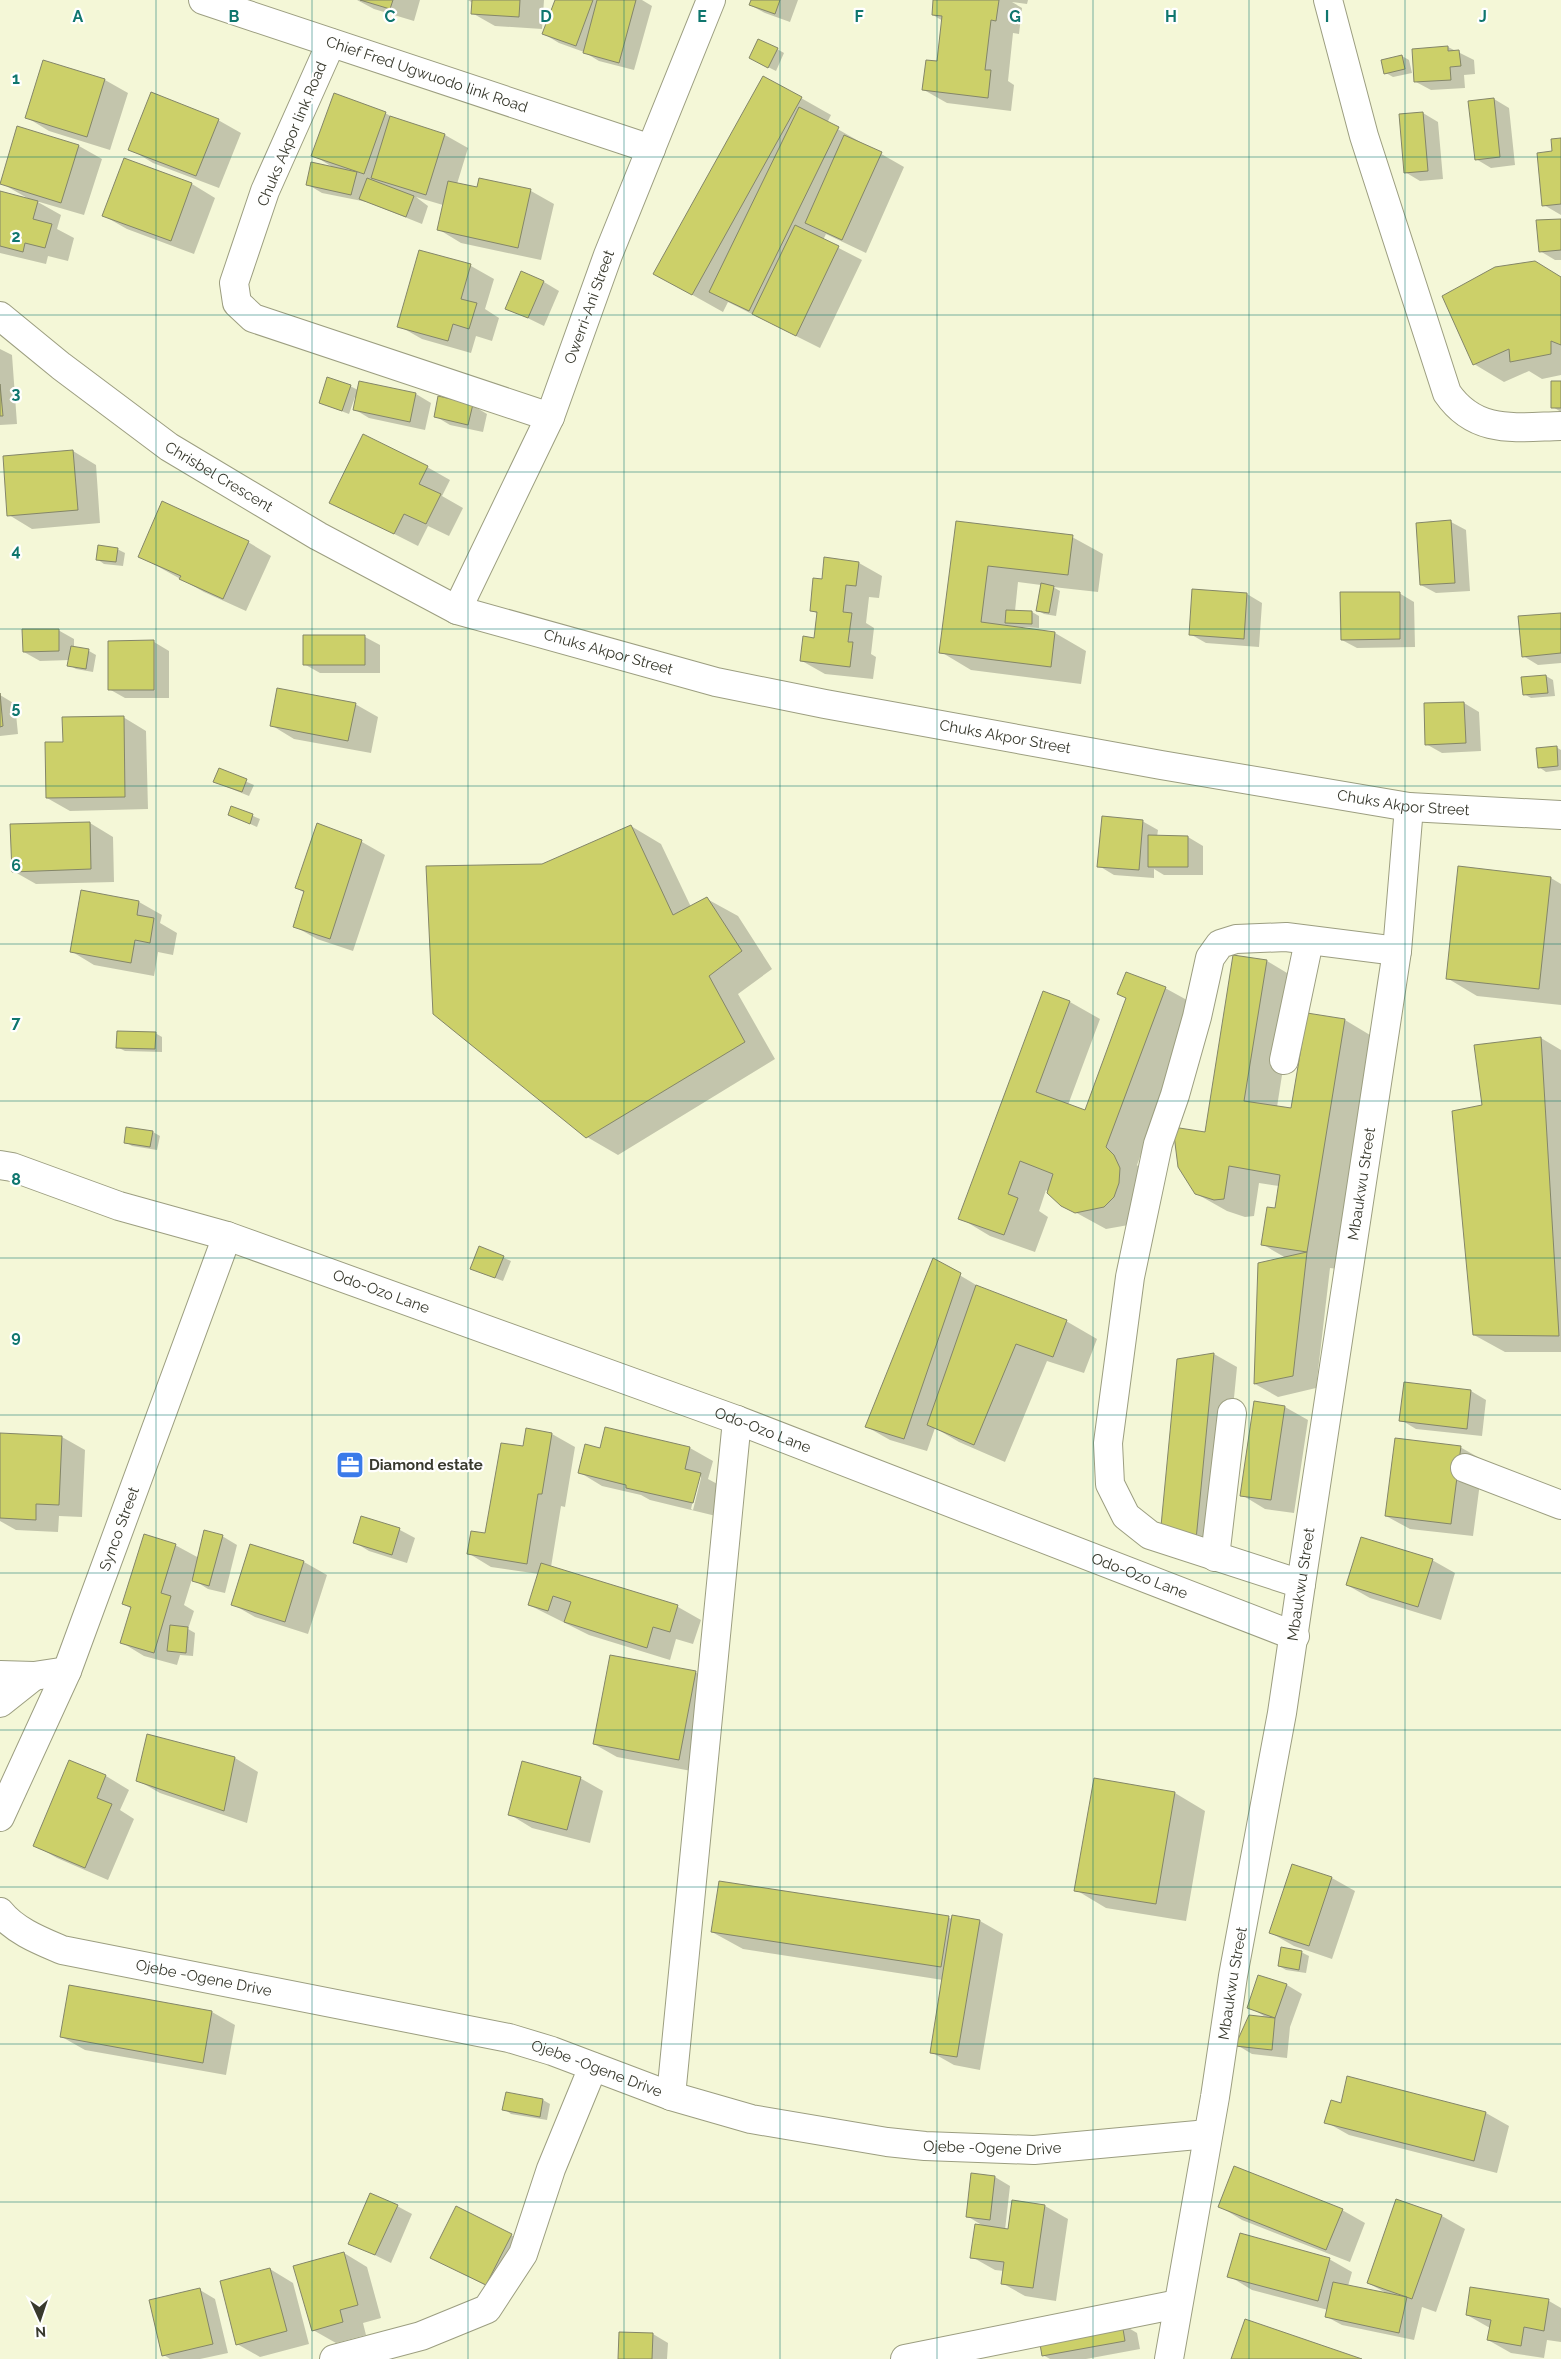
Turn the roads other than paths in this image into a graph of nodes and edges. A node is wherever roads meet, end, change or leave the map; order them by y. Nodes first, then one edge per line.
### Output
1 (202, 0) edge
2 (710, 0) edge
3 (1328, 0) edge
4 (331, 43) junction
5 (651, 149) junction
6 (0, 316) edge
7 (550, 417) junction
8 (1561, 426) edge
9 (457, 610) junction
10 (1409, 807) junction
11 (1561, 816) edge
12 (1309, 941) junction
13 (1398, 951) junction
14 (1284, 1060) dead end
15 (0, 1165) edge
16 (227, 1236) junction
17 (1232, 1414) dead end
18 (737, 1420) junction
19 (1465, 1468) dead end
20 (1561, 1505) edge
21 (1215, 1557) junction
22 (1300, 1584) junction
23 (1295, 1636) junction
24 (67, 1671) junction
25 (0, 1675) edge
26 (34, 1676) junction
27 (0, 1703) edge
28 (0, 1817) edge
29 (0, 1912) edge
30 (593, 2067) junction
31 (671, 2096) junction
32 (1208, 2134) junction
33 (1178, 2304) junction
34 (334, 2359) edge
35 (905, 2359) edge
36 (1169, 2359) edge

1 - 4 street, Chief Fred Ugwuodo link Road
2 - 5 street, Owerri-Ani Street
3 - 8 street
4 - 5 street, Chief Fred Ugwuodo link Road
4 - 7 street, Chuks Akpor link Road
5 - 7 street, Owerri-Ani Street
6 - 9 street, Chrisbel Crescent
7 - 9 street, Owerri-Ani Street
9 - 10 street, Chuks Akpor Street
10 - 11 street, Chuks Akpor Street
10 - 13 street, Mbaukwu Street
12 - 13 street
12 - 14 street
12 - 21 street
13 - 22 street, Mbaukwu Street
15 - 16 street, Odo-Ozo Lane
16 - 18 street, Odo-Ozo Lane
16 - 24 street, Synco Street
17 - 21 street
18 - 23 street, Odo-Ozo Lane
18 - 31 street
19 - 20 street
21 - 22 street
22 - 23 street, Mbaukwu Street
23 - 32 street, Mbaukwu Street
24 - 26 street
24 - 28 street, Synco Street
25 - 26 street
26 - 27 street
29 - 30 street, Ojebe -Ogene Drive
30 - 31 street, Ojebe -Ogene Drive
30 - 34 street
31 - 32 street, Ojebe -Ogene Drive
32 - 33 street, Mbaukwu Street
33 - 35 street
33 - 36 street, Mbaukwu Street

